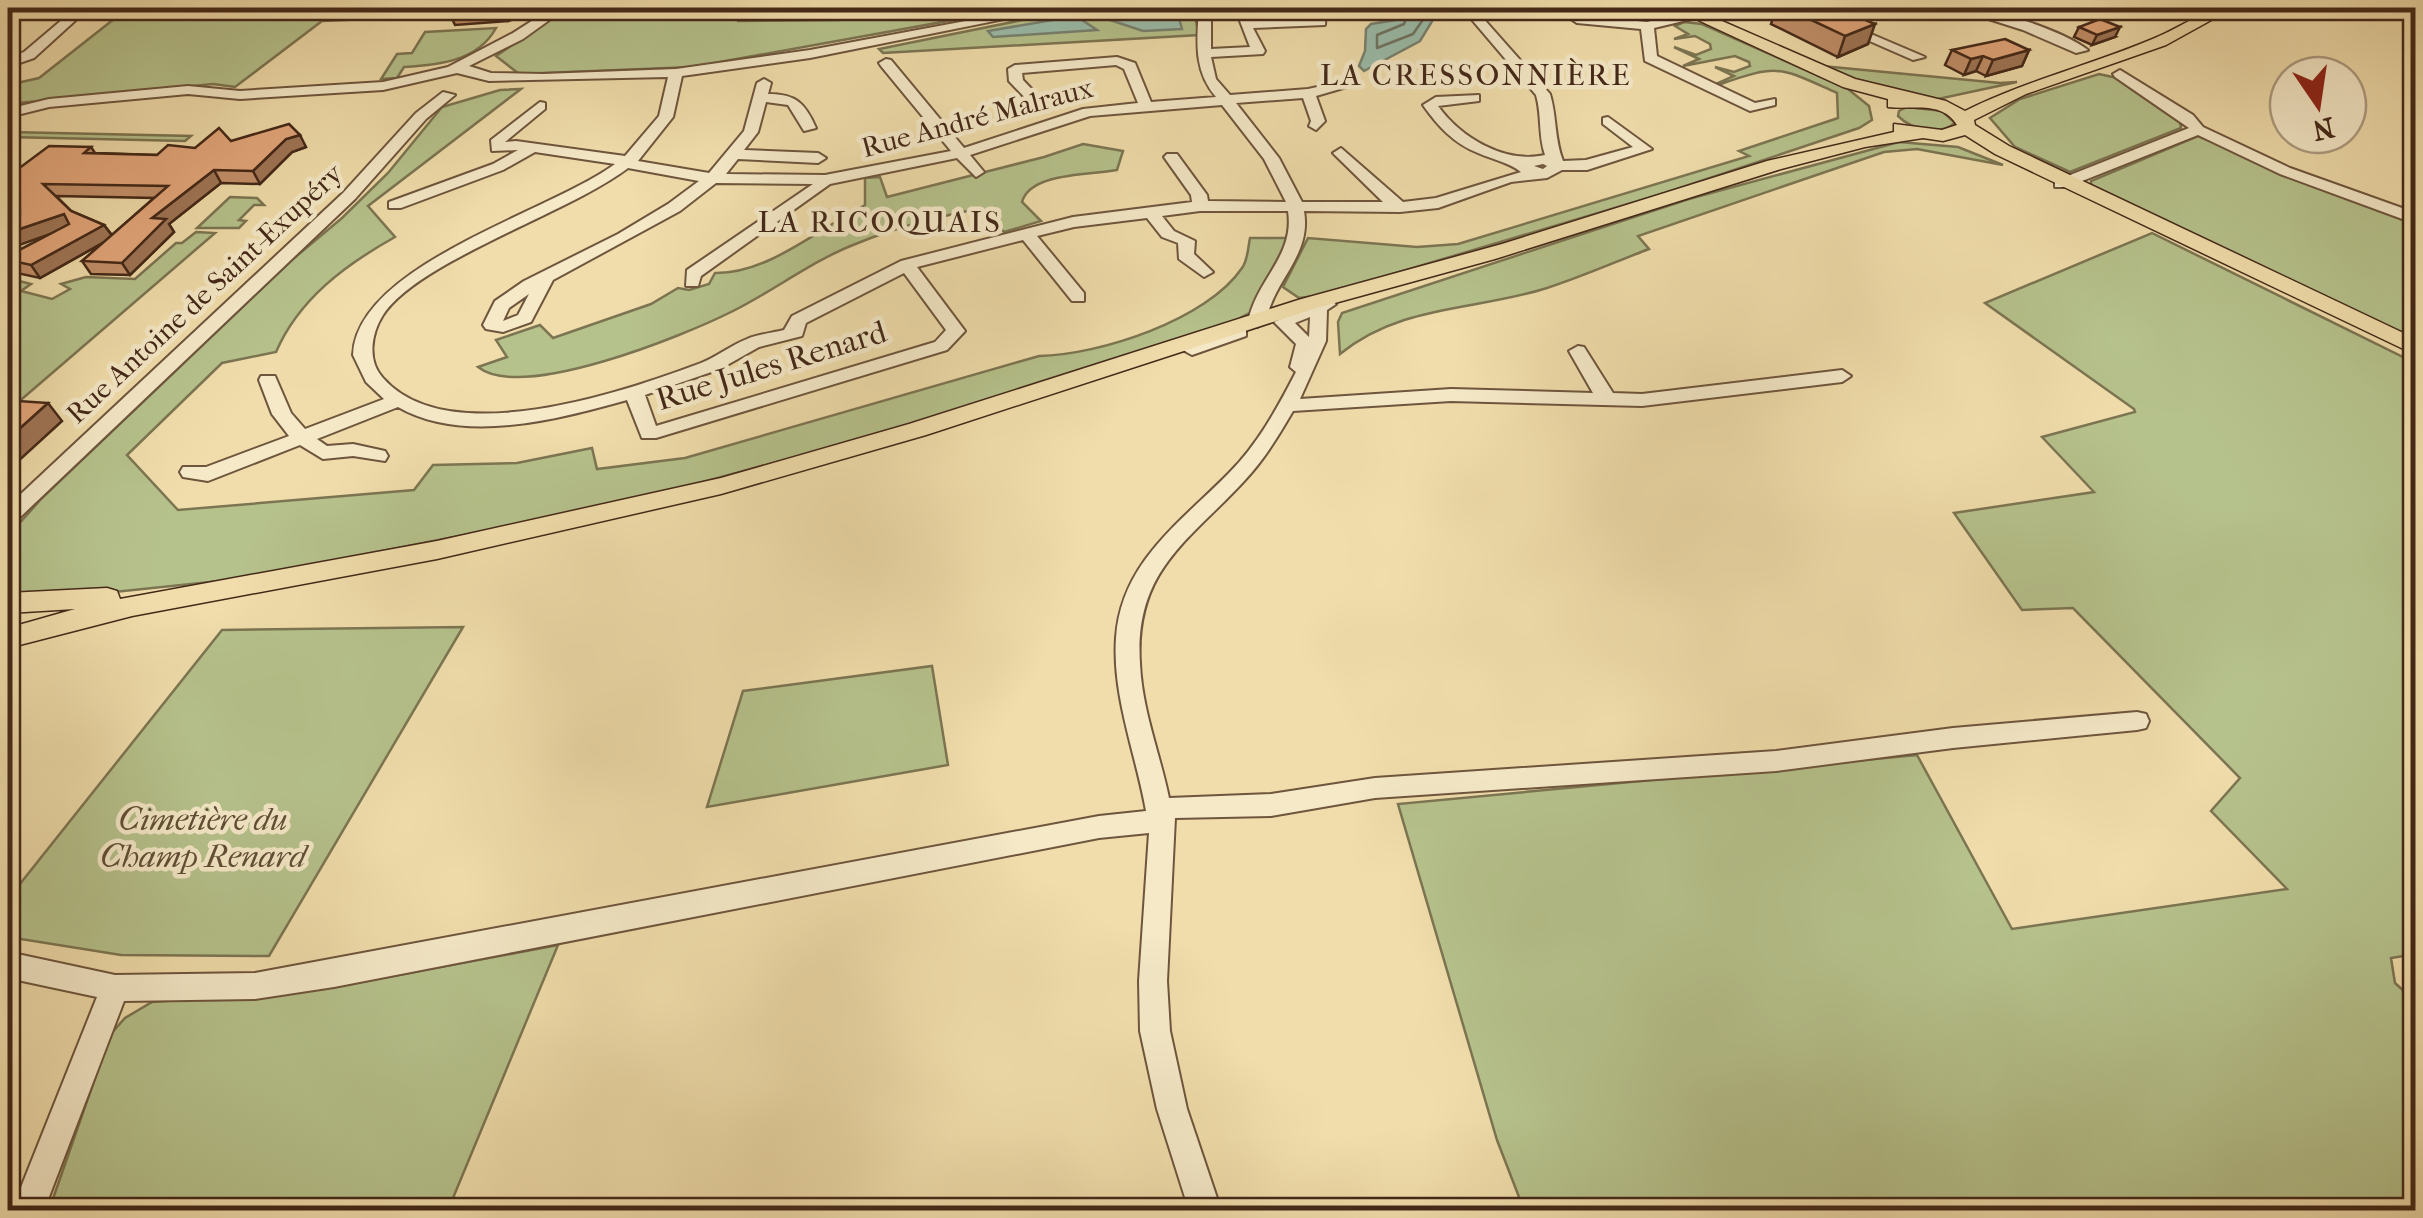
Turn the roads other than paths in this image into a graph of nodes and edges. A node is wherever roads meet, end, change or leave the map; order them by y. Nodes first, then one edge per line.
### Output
1 (83, 8) edge
2 (560, 8) edge
3 (1053, 8) edge
4 (1320, 8) edge
5 (1468, 8) edge
6 (1800, 8) edge
7 (1960, 8) edge
8 (2002, 8) edge
9 (2226, 8) edge
10 (1687, 11) edge
11 (1984, 13) junction
12 (1578, 19) dead end
13 (1220, 21) edge
14 (1647, 26) junction
15 (2081, 50) dead end
16 (487, 52) junction
17 (1204, 53) junction
18 (1918, 57) dead end
19 (8, 63) edge
20 (886, 63) dead end
21 (451, 69) junction
22 (676, 73) junction
23 (2120, 74) dead end
24 (474, 82) junction
25 (1849, 83) junction
26 (1350, 84) dead end
27 (423, 87) junction
28 (2020, 90) junction
29 (1308, 93) junction
30 (448, 95) junction
31 (1223, 98) junction
32 (1474, 98) dead end
33 (1909, 100) junction
34 (1036, 102) dead end
35 (1770, 102) dead end
36 (1145, 104) junction
37 (1936, 104) junction
38 (540, 106) dead end
39 (8, 113) edge
40 (1886, 114) junction
41 (421, 116) junction
42 (1608, 121) dead end
43 (1966, 123) junction
44 (1316, 126) dead end
45 (809, 128) dead end
46 (2198, 130) junction
47 (1917, 134) junction
48 (1943, 136) junction
49 (1546, 139) junction
50 (533, 148) junction
51 (960, 153) junction
52 (1341, 153) dead end
53 (736, 154) junction
54 (1172, 157) dead end
55 (818, 158) dead end
56 (626, 162) junction
57 (1557, 164) junction
58 (1774, 165) junction
59 (1528, 166) junction
60 (976, 172) dead end
61 (711, 178) junction
62 (824, 180) junction
63 (2065, 182) junction
64 (395, 205) dead end
65 (1200, 206) junction
66 (1292, 207) junction
67 (1400, 207) junction
68 (1149, 210) junction
69 (2416, 219) edge
70 (1027, 234) junction
71 (1502, 250) junction
72 (906, 265) junction
73 (1204, 272) dead end
74 (1276, 273) junction
75 (547, 275) dead end
76 (692, 282) dead end
77 (1078, 297) dead end
78 (1300, 314) junction
79 (1257, 322) junction
80 (2416, 348) edge
81 (1578, 351) dead end
82 (1842, 376) dead end
83 (268, 380) dead end
84 (634, 392) junction
85 (1042, 392) junction
86 (1606, 398) junction
87 (1288, 400) junction
88 (396, 401) junction
89 (302, 439) junction
90 (378, 456) dead end
91 (190, 472) dead end
92 (11, 511) edge
93 (233, 587) junction
94 (8, 603) edge
95 (8, 638) edge
96 (2137, 721) dead end
97 (1160, 815) junction
98 (8, 965) edge
99 (115, 988) junction
100 (28, 1210) edge
101 (1206, 1210) edge

1 - 19 street
2 - 16 street
3 - 22 street
4 - 13 street
5 - 49 street
6 - 18 street
7 - 11 street
8 - 11 street
9 - 28 main road
10 - 14 street
10 - 25 main road
11 - 15 street
12 - 14 street
13 - 17 street
13 - 17 street
14 - 35 street
16 - 21 street
16 - 24 street
17 - 31 street
20 - 51 street
21 - 24 street
21 - 27 street
22 - 24 street
22 - 56 street
23 - 46 street
24 - 30 street
25 - 33 main road
25 - 40 main road
26 - 29 street, Rue André Malraux
27 - 30 street
27 - 39 street
27 - 41 street, Rue Antoine de Saint-Exupéry
28 - 37 main road
28 - 43 main road
29 - 31 street, Rue André Malraux
29 - 44 street
30 - 41 street, Rue Antoine de Saint-Exupéry
31 - 36 street, Rue André Malraux
31 - 66 street
32 - 59 street
33 - 37 main road
33 - 40 main road
34 - 36 street
36 - 51 street, Rue André Malraux
37 - 43 main road
38 - 50 street, Rue André Malraux
40 - 47 main road
40 - 58 main road
41 - 92 street, Rue Antoine de Saint-Exupéry
42 - 57 street
43 - 48 main road
43 - 63 main road
45 - 53 street
46 - 63 street
46 - 69 street
47 - 48 main road
47 - 58 main road
48 - 63 main road
49 - 57 street
49 - 59 street
50 - 56 street, Rue André Malraux
50 - 64 street
51 - 60 street
51 - 62 street, Rue André Malraux
52 - 67 street
53 - 55 street
53 - 61 street
54 - 65 street
56 - 61 street, Rue André Malraux
56 - 88 street
57 - 59 street
58 - 71 main road
59 - 67 street
61 - 62 street, Rue André Malraux
61 - 75 street
62 - 76 street
63 - 80 main road
65 - 66 street
65 - 68 street
66 - 67 street
66 - 74 street
68 - 70 street
68 - 73 street
70 - 72 street
70 - 77 street
71 - 78 main road
71 - 78 main road
72 - 84 street
72 - 84 street, Rue Jules Renard
74 - 78 street
74 - 79 street
78 - 79 main road
78 - 85 main road
78 - 87 street
78 - 87 street
79 - 85 main road
81 - 86 street
82 - 86 street
83 - 89 street
84 - 88 street
85 - 93 main road
86 - 87 street
87 - 97 street
88 - 89 street
89 - 90 street
89 - 91 street
93 - 94 main road
93 - 95 main road
96 - 97 street
97 - 99 street
97 - 101 street
98 - 99 street
99 - 100 street

